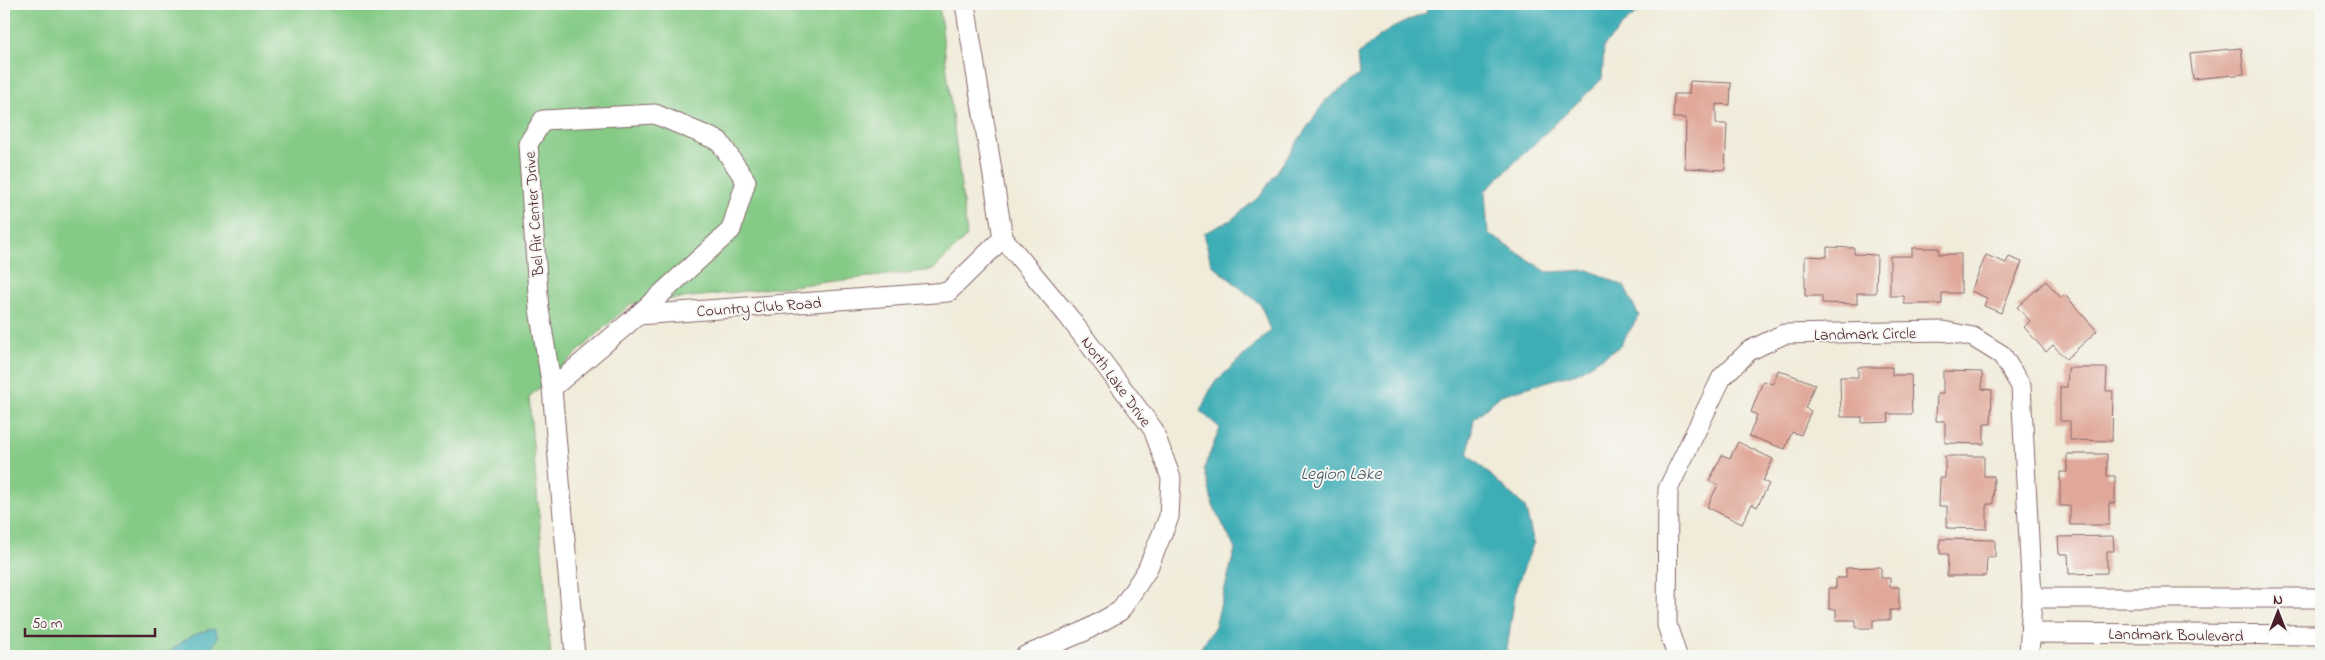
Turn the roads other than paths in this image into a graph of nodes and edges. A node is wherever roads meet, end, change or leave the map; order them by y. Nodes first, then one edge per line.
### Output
1 (965, 4) edge
2 (1003, 238) junction
3 (638, 315) junction
4 (552, 388) junction
5 (2032, 598) junction
6 (2321, 598) edge
7 (2031, 633) junction
8 (2321, 636) edge
9 (575, 656) edge
10 (1025, 656) edge
11 (1677, 656) edge
12 (2029, 656) edge

1 - 2 street
2 - 3 street, Country Club Road
2 - 10 street, North Lake Drive
3 - 4 street
3 - 4 street, Bel Air Center Drive
4 - 9 street
5 - 6 street
5 - 7 street, Landmark Circle
5 - 11 street, Landmark Circle
7 - 8 street, Landmark Boulevard
7 - 12 street, Landmark Circle

